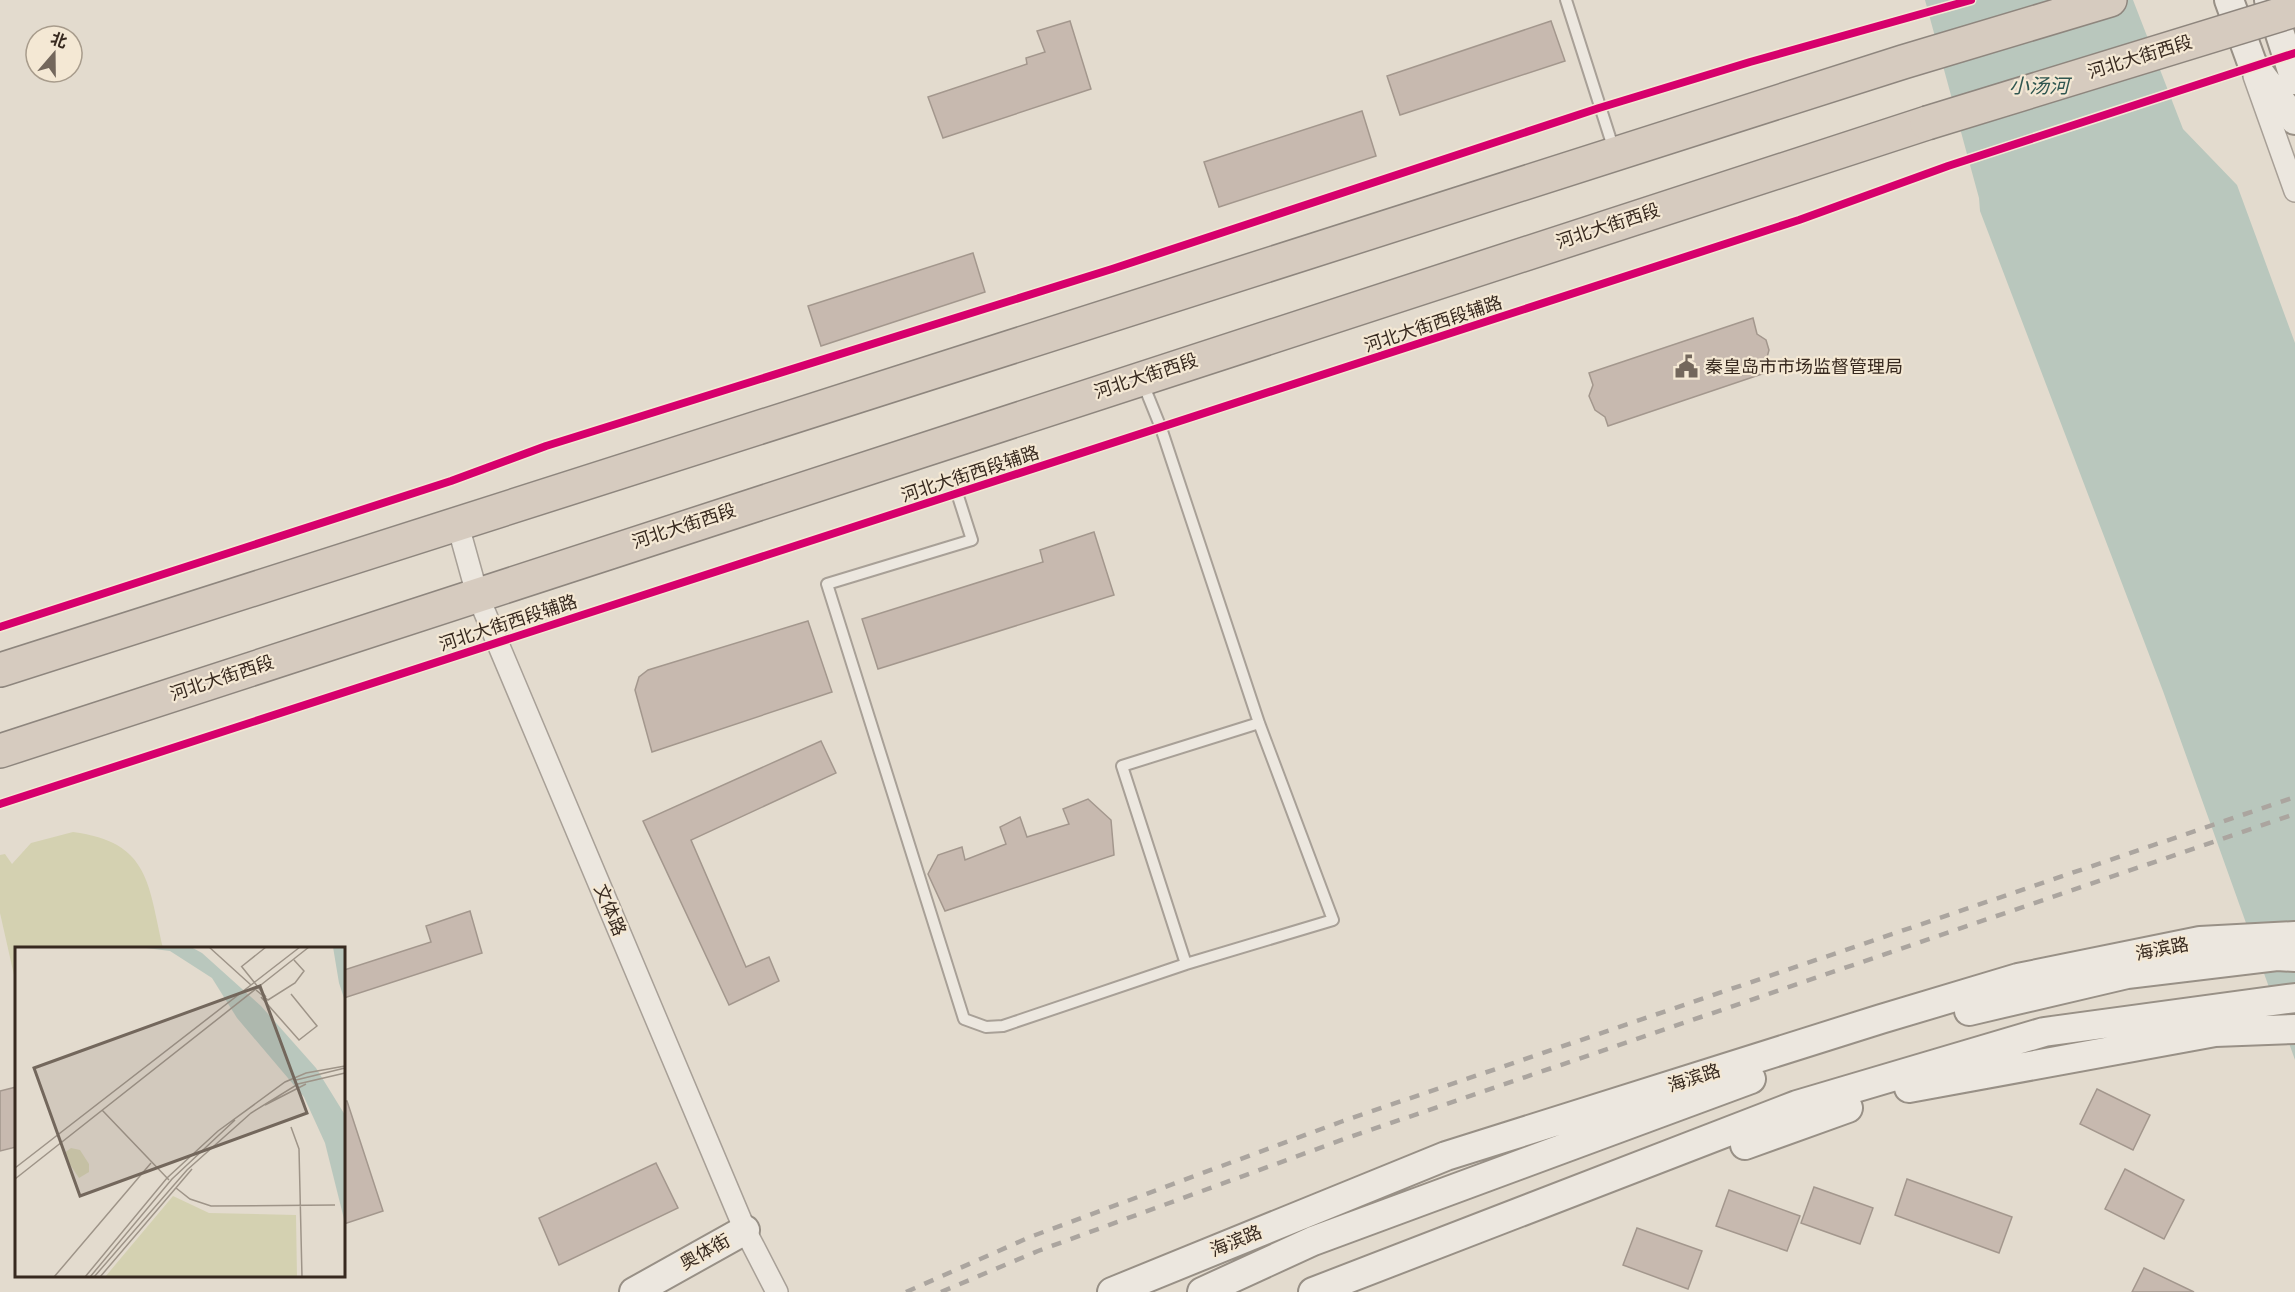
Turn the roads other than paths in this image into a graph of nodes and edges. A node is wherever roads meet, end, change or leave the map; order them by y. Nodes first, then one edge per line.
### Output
1 (1566, 0) edge
2 (2110, 0) edge
3 (2229, 0) edge
4 (2269, 0) edge
5 (2295, 10) edge
6 (2251, 67) dead end
7 (2295, 80) edge
8 (2295, 120) edge
9 (1615, 154) junction
10 (2295, 191) edge
11 (1141, 378) junction
12 (957, 494) dead end
13 (457, 522) junction
14 (477, 594) junction
15 (0, 670) edge
16 (1259, 723) junction
17 (0, 751) edge
18 (2295, 936) edge
19 (2295, 957) edge
20 (1186, 964) junction
21 (2295, 998) edge
22 (2295, 1029) edge
23 (745, 1230) junction
24 (634, 1292) edge
25 (777, 1292) edge
26 (1112, 1292) edge
27 (1202, 1292) edge
28 (1313, 1292) edge
29 (1356, 1292) edge

1 - 9 lane
2 - 9 highway
3 - 8 street
4 - 7 street
5 - 11 highway, 河北大街西段, bridge
6 - 10 street
9 - 13 highway
11 - 14 highway, 河北大街西段
11 - 16 lane
12 - 20 lane
13 - 14 street, 文体路
13 - 15 highway
14 - 17 highway, 河北大街西段
14 - 23 street, 文体路
16 - 20 lane
16 - 20 lane
18 - 26 street, 海滨路
19 - 27 street, 海滨路
21 - 28 street
22 - 29 street
23 - 24 street, 奥体街
23 - 25 street, 文体路

